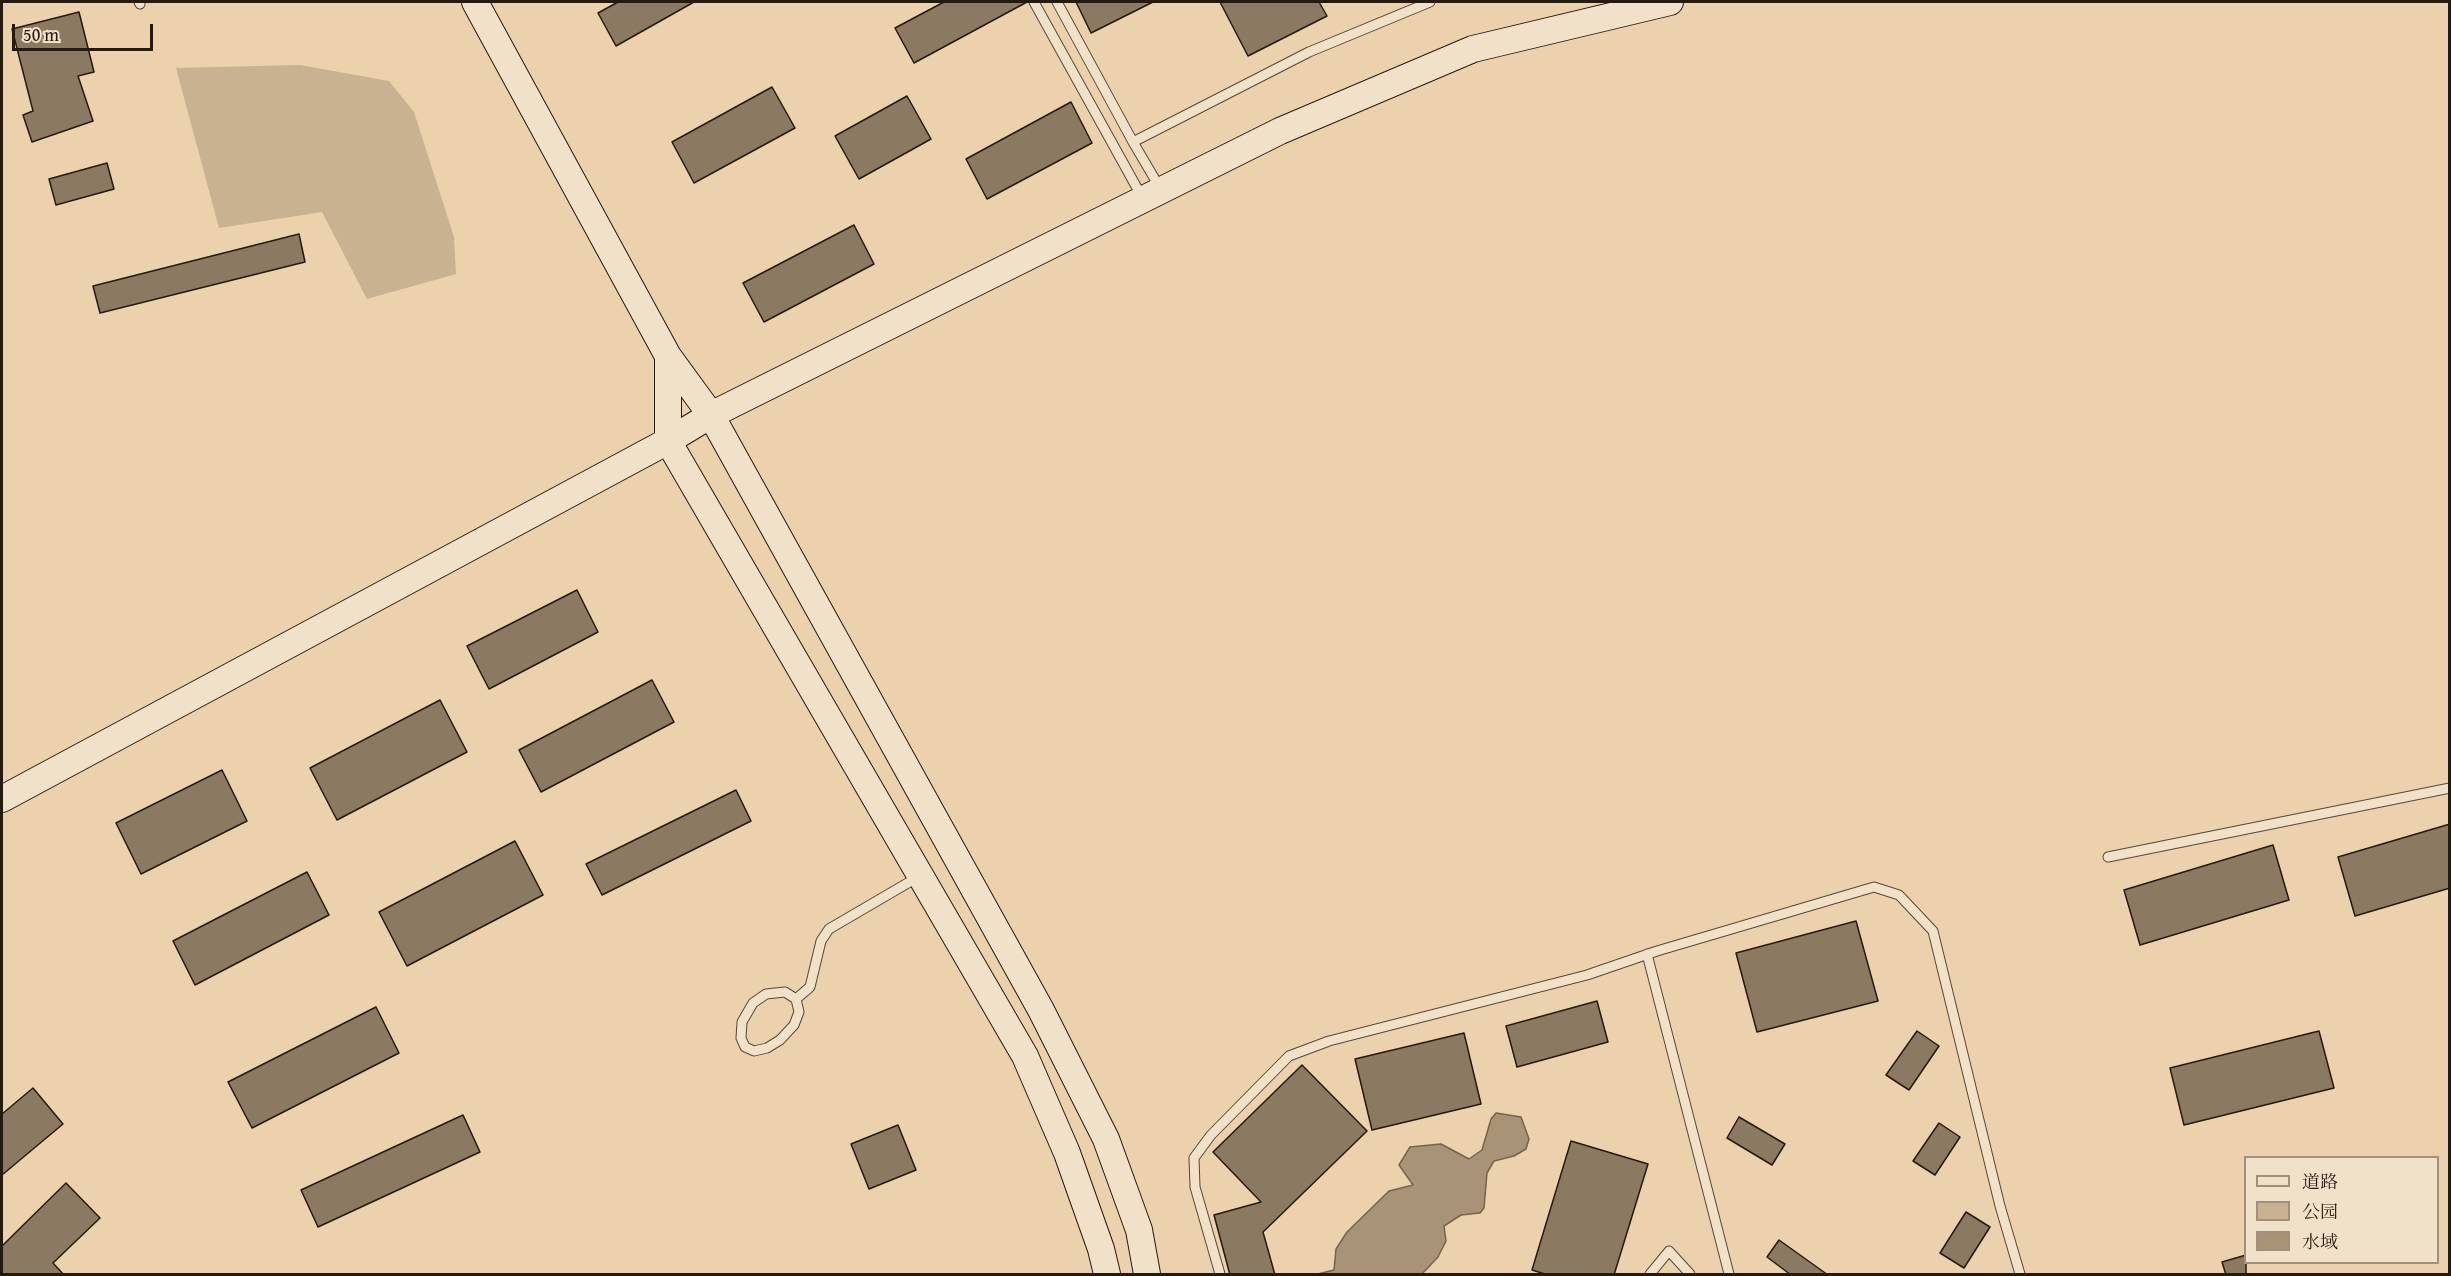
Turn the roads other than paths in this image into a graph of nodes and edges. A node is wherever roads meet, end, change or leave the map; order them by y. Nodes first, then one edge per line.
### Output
1 (475, 2) edge
2 (1034, 2) edge
3 (1057, 2) edge
4 (1430, 2) edge
5 (1670, 2) edge
6 (1133, 142) junction
7 (1152, 195) junction
8 (668, 356) junction
9 (711, 415) junction
10 (668, 441) junction
11 (2450, 788) edge
12 (2, 799) edge
13 (2108, 857) dead end
14 (921, 876) junction
15 (1647, 954) junction
16 (796, 999) junction
17 (1107, 1275) edge
18 (1148, 1275) edge
19 (1220, 1275) edge
20 (1650, 1275) edge
21 (1690, 1275) edge
22 (1729, 1275) edge
23 (2020, 1275) edge

1 - 8 main road
2 - 7 lane
3 - 6 lane
4 - 6 lane
5 - 7 main road
6 - 7 lane
7 - 9 main road
8 - 9 main road
8 - 10 main road
9 - 10 main road
9 - 18 main road
10 - 12 main road
10 - 14 main road
11 - 13 lane
14 - 16 lane
14 - 17 main road
15 - 19 lane
15 - 22 lane
15 - 23 lane
16 - 16 lane
20 - 21 lane

